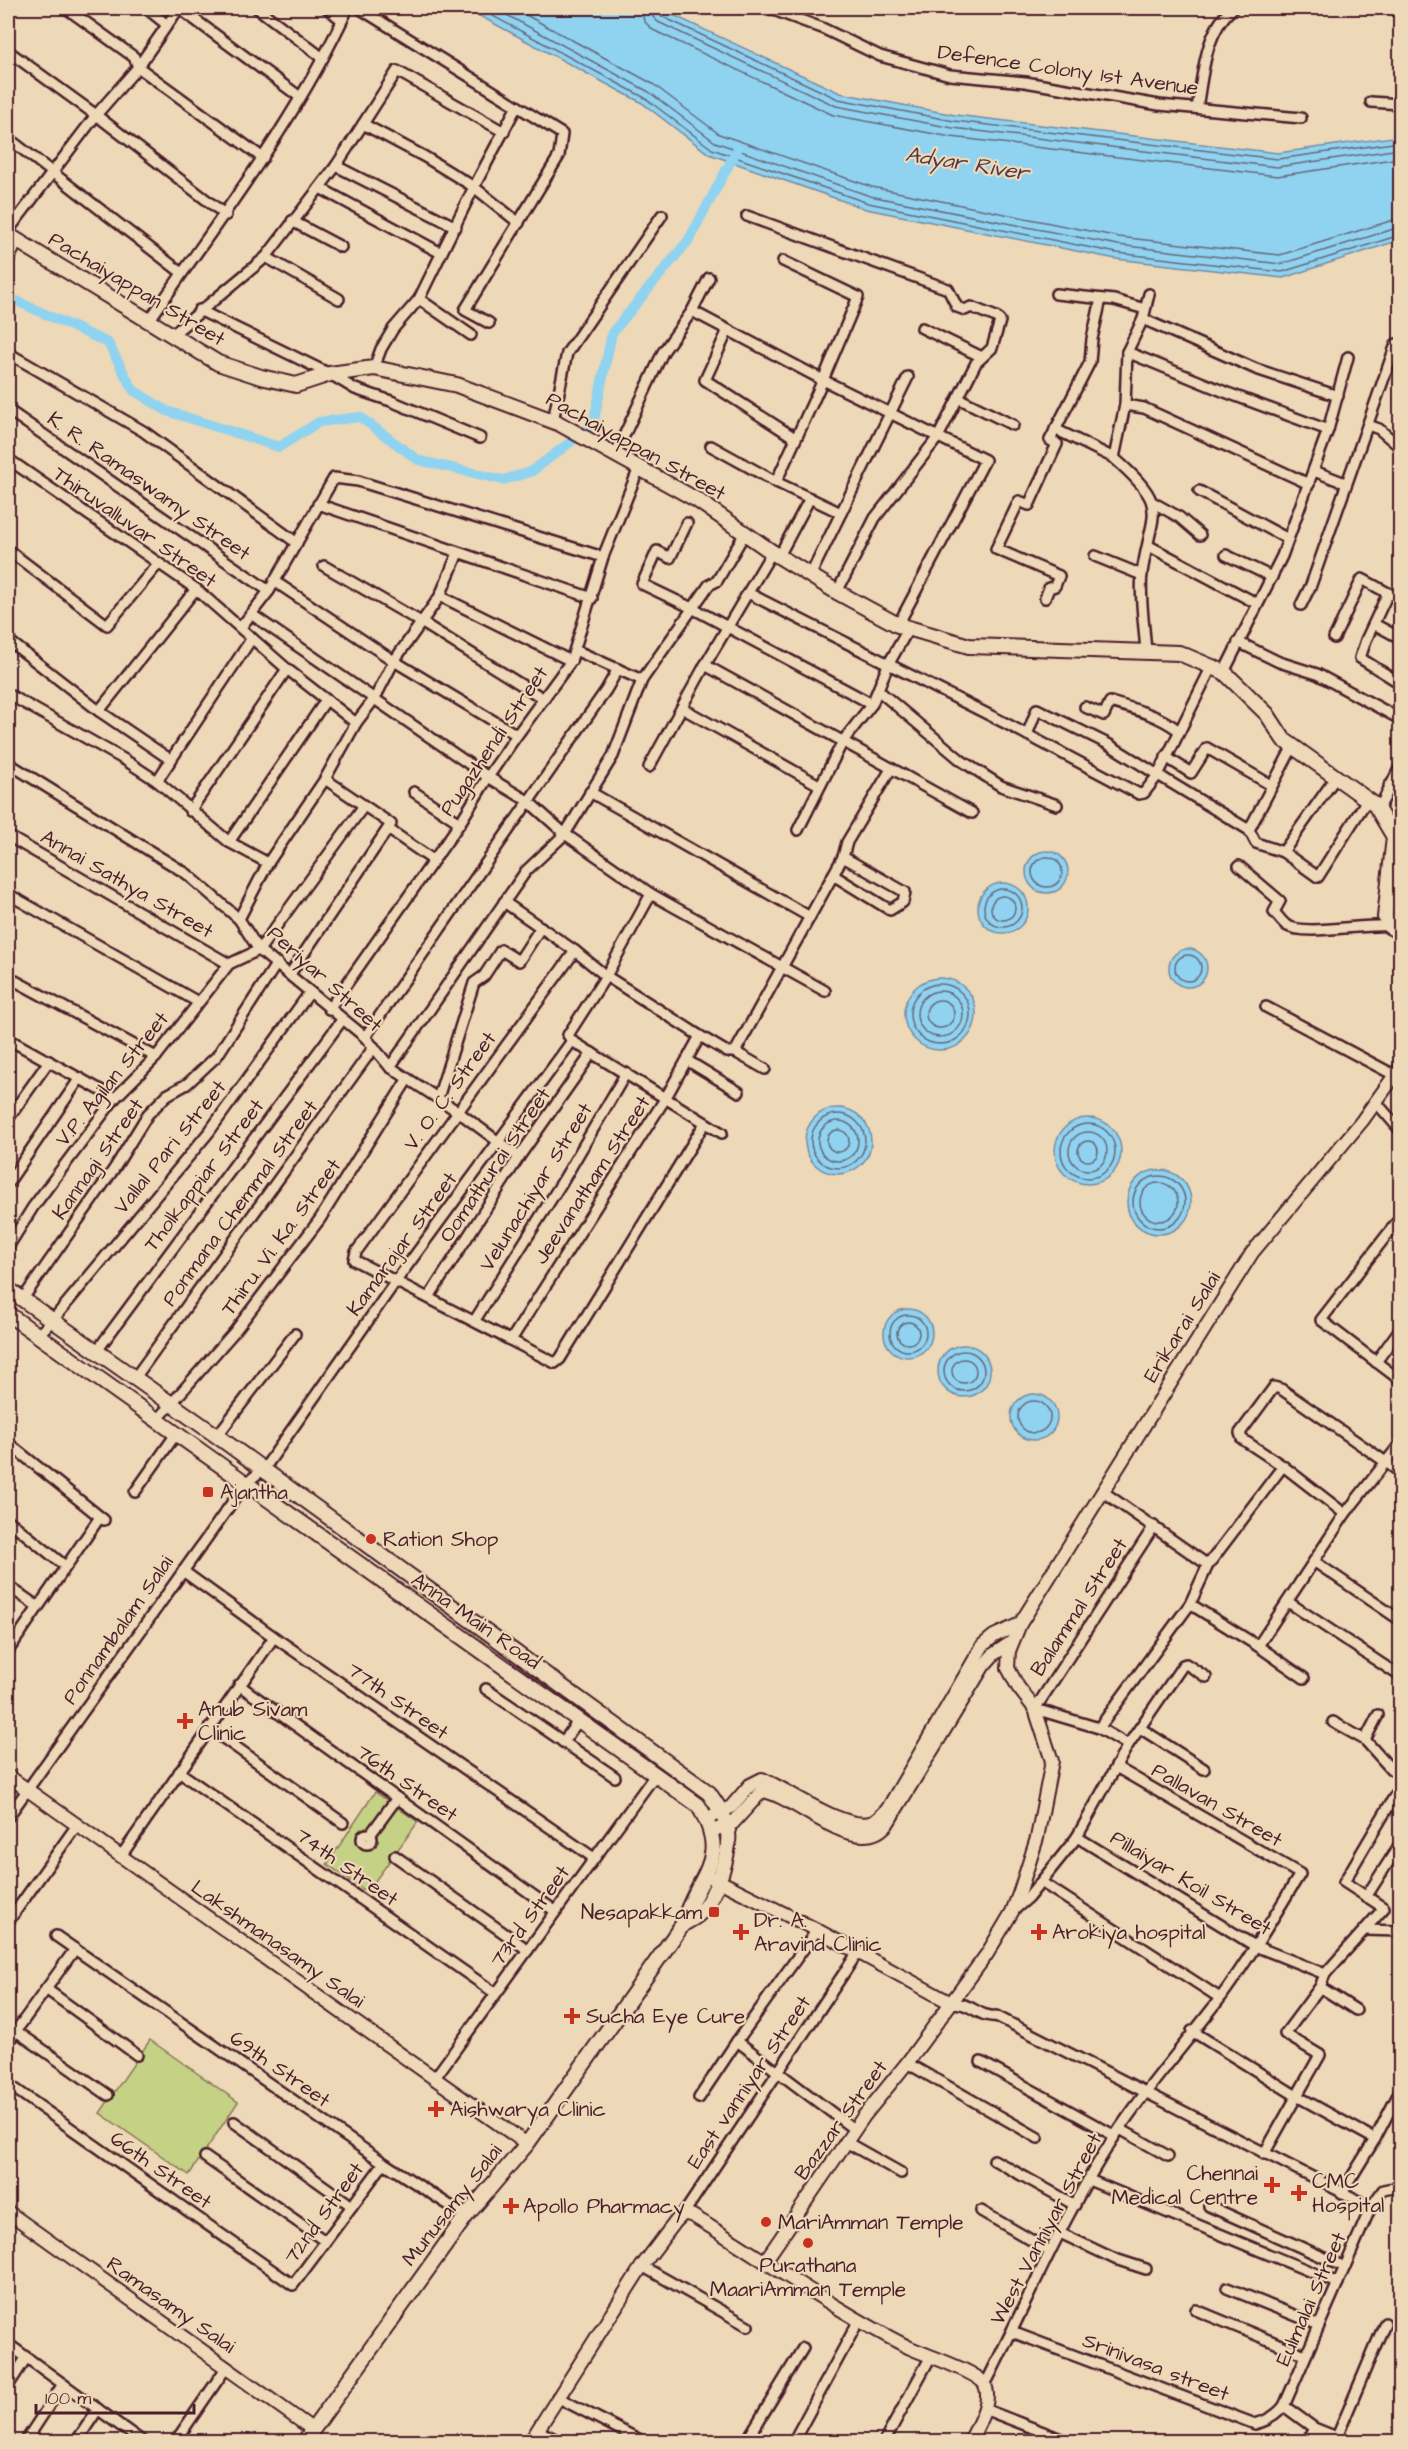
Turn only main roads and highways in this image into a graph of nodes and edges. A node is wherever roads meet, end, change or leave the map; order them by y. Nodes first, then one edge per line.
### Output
1 (10, 236) edge
2 (1395, 929) edge
3 (8, 1289) edge
4 (8, 1314) edge
5 (713, 1877) junction
6 (304, 2442) edge

1 - 2 main road, Pachaiyappan Street
3 - 5 main road, Anna Main Road
4 - 5 main road, Anna Main Road
5 - 6 main road, Munusamy Salai

